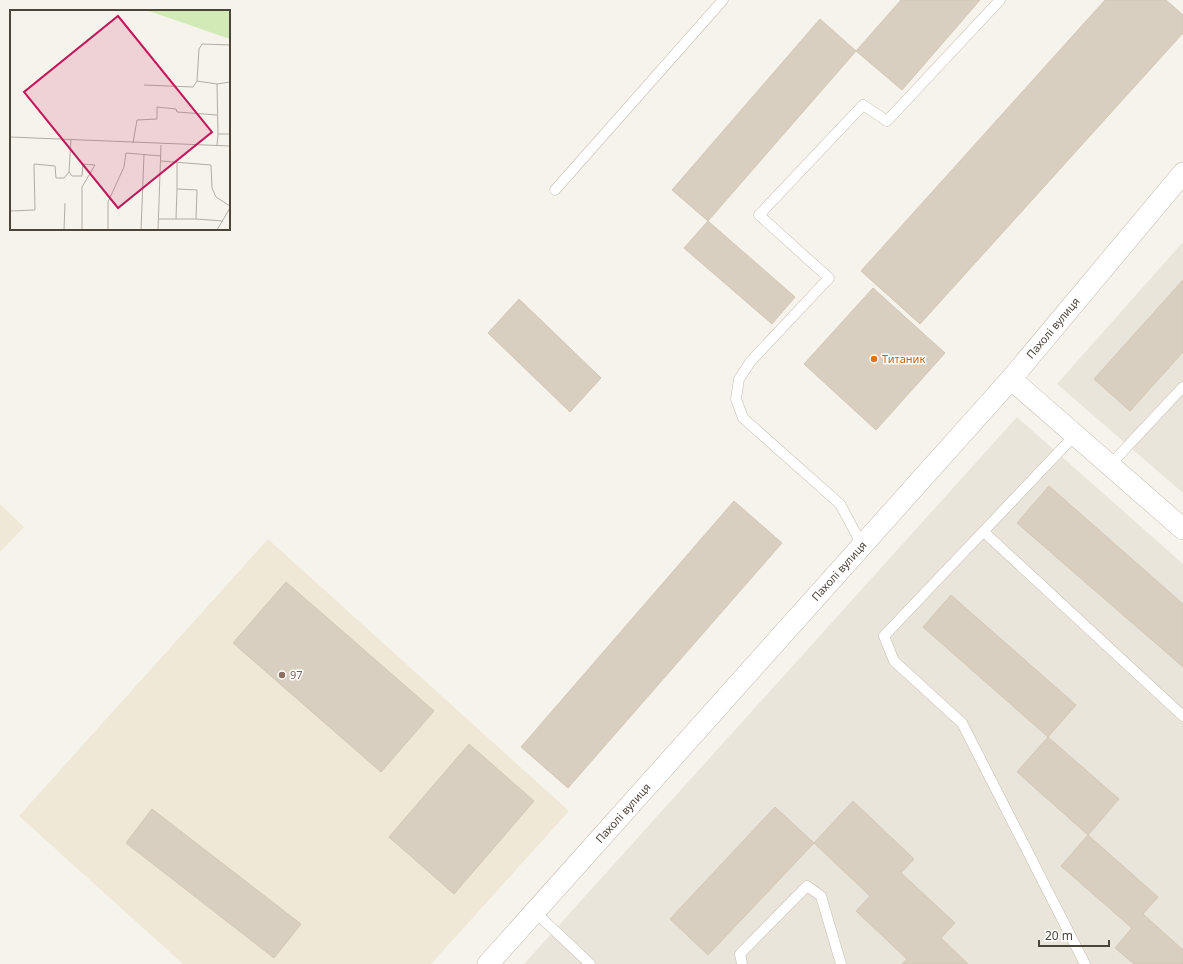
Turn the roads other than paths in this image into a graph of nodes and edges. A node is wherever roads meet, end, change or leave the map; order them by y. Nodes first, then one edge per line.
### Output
1 (723, 0) edge
2 (1000, 0) edge
3 (1183, 173) edge
4 (555, 190) dead end
5 (1011, 379) junction
6 (1183, 387) edge
7 (1075, 435) junction
8 (1110, 465) junction
9 (1183, 529) edge
10 (984, 532) junction
11 (862, 545) junction
12 (1183, 716) edge
13 (535, 912) junction
14 (488, 964) edge
15 (590, 964) edge
16 (742, 964) edge
17 (841, 964) edge
18 (1085, 964) edge

1 - 4 lane
2 - 11 lane
3 - 5 street, Пахолі вулиця
5 - 7 street
5 - 11 street, Пахолі вулиця
6 - 8 lane
7 - 8 street
7 - 10 lane
8 - 9 street
10 - 12 lane
10 - 18 lane
11 - 13 street, Пахолі вулиця
13 - 14 street, Пахолі вулиця
13 - 15 lane
16 - 17 lane

